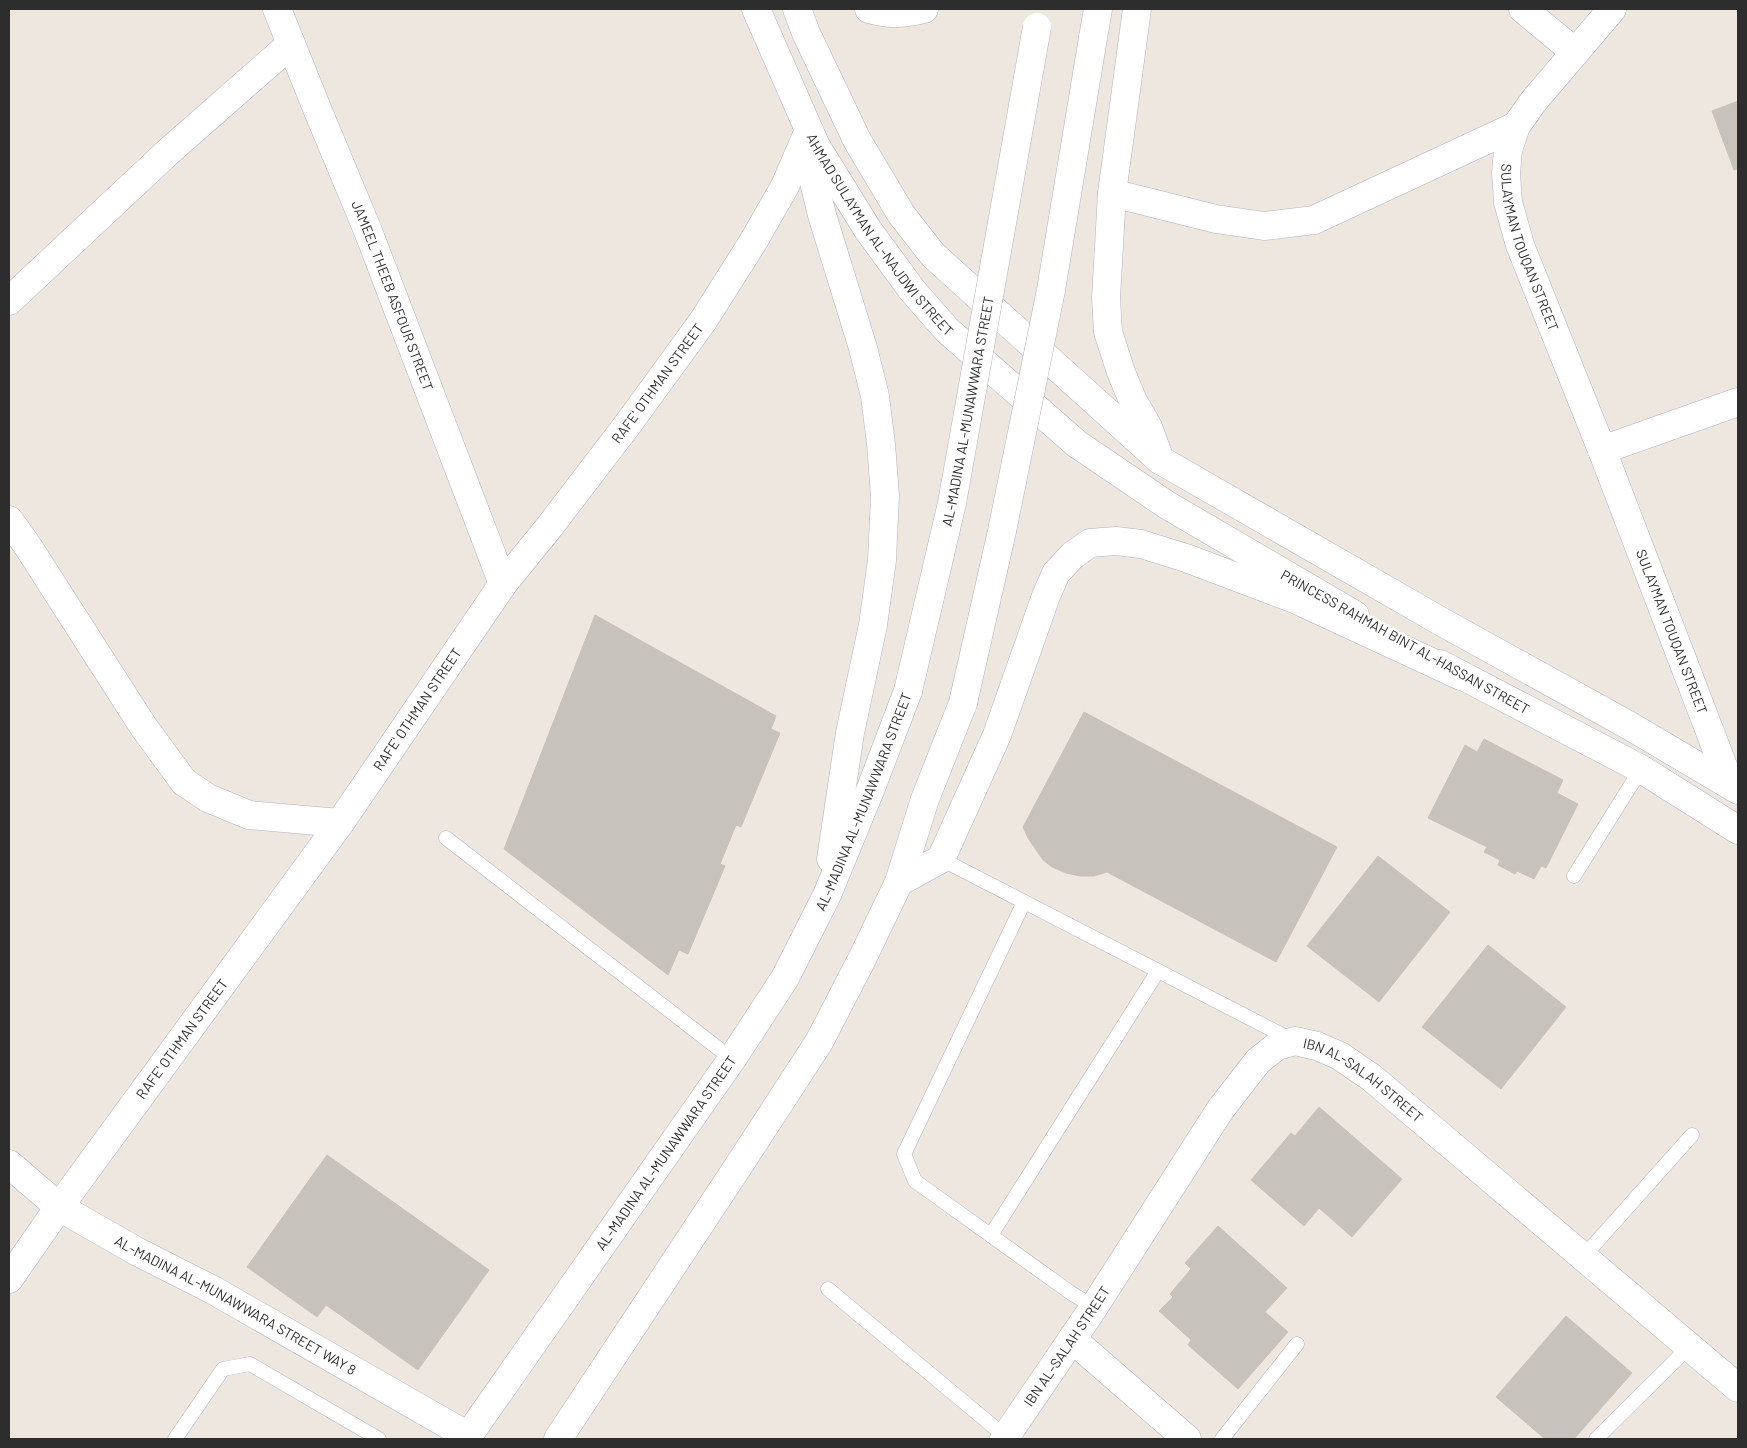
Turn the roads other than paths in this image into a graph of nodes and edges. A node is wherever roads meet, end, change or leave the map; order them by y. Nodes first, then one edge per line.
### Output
1 (277, 9) edge
2 (756, 9) edge
3 (797, 9) edge
4 (869, 9) edge
5 (924, 9) edge
6 (1098, 9) edge
7 (1137, 9) edge
8 (1523, 9) edge
9 (1612, 9) edge
10 (1038, 18) edge
11 (291, 44) junction
12 (1575, 52) junction
13 (1516, 126) junction
14 (812, 138) junction
15 (1112, 193) junction
16 (9, 302) edge
17 (1738, 402) edge
18 (1077, 444) joint
19 (1602, 450) junction
20 (1160, 460) junction
21 (9, 520) edge
22 (503, 584) junction
23 (1461, 676) junction
24 (1641, 769) junction
25 (1734, 787) edge
26 (340, 823) junction
27 (1738, 830) edge
28 (446, 838) dead end
29 (941, 859) junction
30 (1574, 876) dead end
31 (899, 882) junction
32 (827, 895) junction
33 (1024, 902) junction
34 (1158, 971) junction
35 (1294, 1041) junction
36 (732, 1059) junction
37 (1692, 1135) dead end
38 (9, 1164) edge
39 (59, 1207) junction
40 (990, 1235) junction
41 (1584, 1256) junction
42 (9, 1279) edge
43 (828, 1289) dead end
44 (1094, 1307) junction
45 (1072, 1339) junction
46 (1298, 1344) dead end
47 (1690, 1346) junction
48 (1738, 1388) edge
49 (467, 1438) edge
50 (1005, 1438) edge
51 (175, 1439) edge
52 (379, 1439) edge
53 (558, 1439) edge
54 (1187, 1439) edge
55 (1222, 1439) edge
56 (1596, 1439) edge

1 - 11 street, JAMEEL THEEB ASFOUR STREET
2 - 14 street, AHMAD SULAYMAN AL-NAJDWI STREET
3 - 20 street, AHMAD SULAYMAN AL-NAJDWI STREET
4 - 5 street
6 - 31 street, bridge
7 - 15 street
8 - 12 street
9 - 12 street, SULAYMAN TOUQAN STREET
10 - 32 street, AL-MADINA AL-MUNAWWARA STREET, bridge
11 - 16 street
11 - 22 street, JAMEEL THEEB ASFOUR STREET
12 - 13 street, SULAYMAN TOUQAN STREET
13 - 15 street
13 - 19 street, SULAYMAN TOUQAN STREET
14 - 18 street, AHMAD SULAYMAN AL-NAJDWI STREET
14 - 22 street, RAFE' OTHMAN STREET
14 - 32 street
15 - 20 street
17 - 19 street
18 - 23 street, PRINCESS RAHMAH BINT AL-HASSAN STREET
19 - 25 street, SULAYMAN TOUQAN STREET
20 - 25 street
21 - 26 street
22 - 26 street, RAFE' OTHMAN STREET
23 - 24 street, PRINCESS RAHMAH BINT AL-HASSAN STREET
23 - 29 street
24 - 27 street, PRINCESS RAHMAH BINT AL-HASSAN STREET
24 - 30 lane
26 - 39 street, RAFE' OTHMAN STREET
28 - 36 lane
29 - 31 street
29 - 33 lane
31 - 53 street
32 - 36 street, AL-MADINA AL-MUNAWWARA STREET
33 - 34 lane
33 - 40 lane
34 - 35 lane
34 - 40 lane
35 - 41 street, IBN AL-SALAH STREET
35 - 44 street, IBN AL-SALAH STREET
36 - 49 street, AL-MADINA AL-MUNAWWARA STREET
37 - 41 lane
38 - 39 street, AL-MADINA AL-MUNAWWARA STREET WAY 8
39 - 42 street, RAFE' OTHMAN STREET
39 - 49 street, AL-MADINA AL-MUNAWWARA STREET WAY 8
40 - 44 lane
41 - 47 street, IBN AL-SALAH STREET
43 - 50 lane
44 - 45 street, IBN AL-SALAH STREET
45 - 50 street, IBN AL-SALAH STREET
45 - 54 street
46 - 55 lane
47 - 48 street, IBN AL-SALAH STREET
47 - 56 lane
51 - 52 lane

